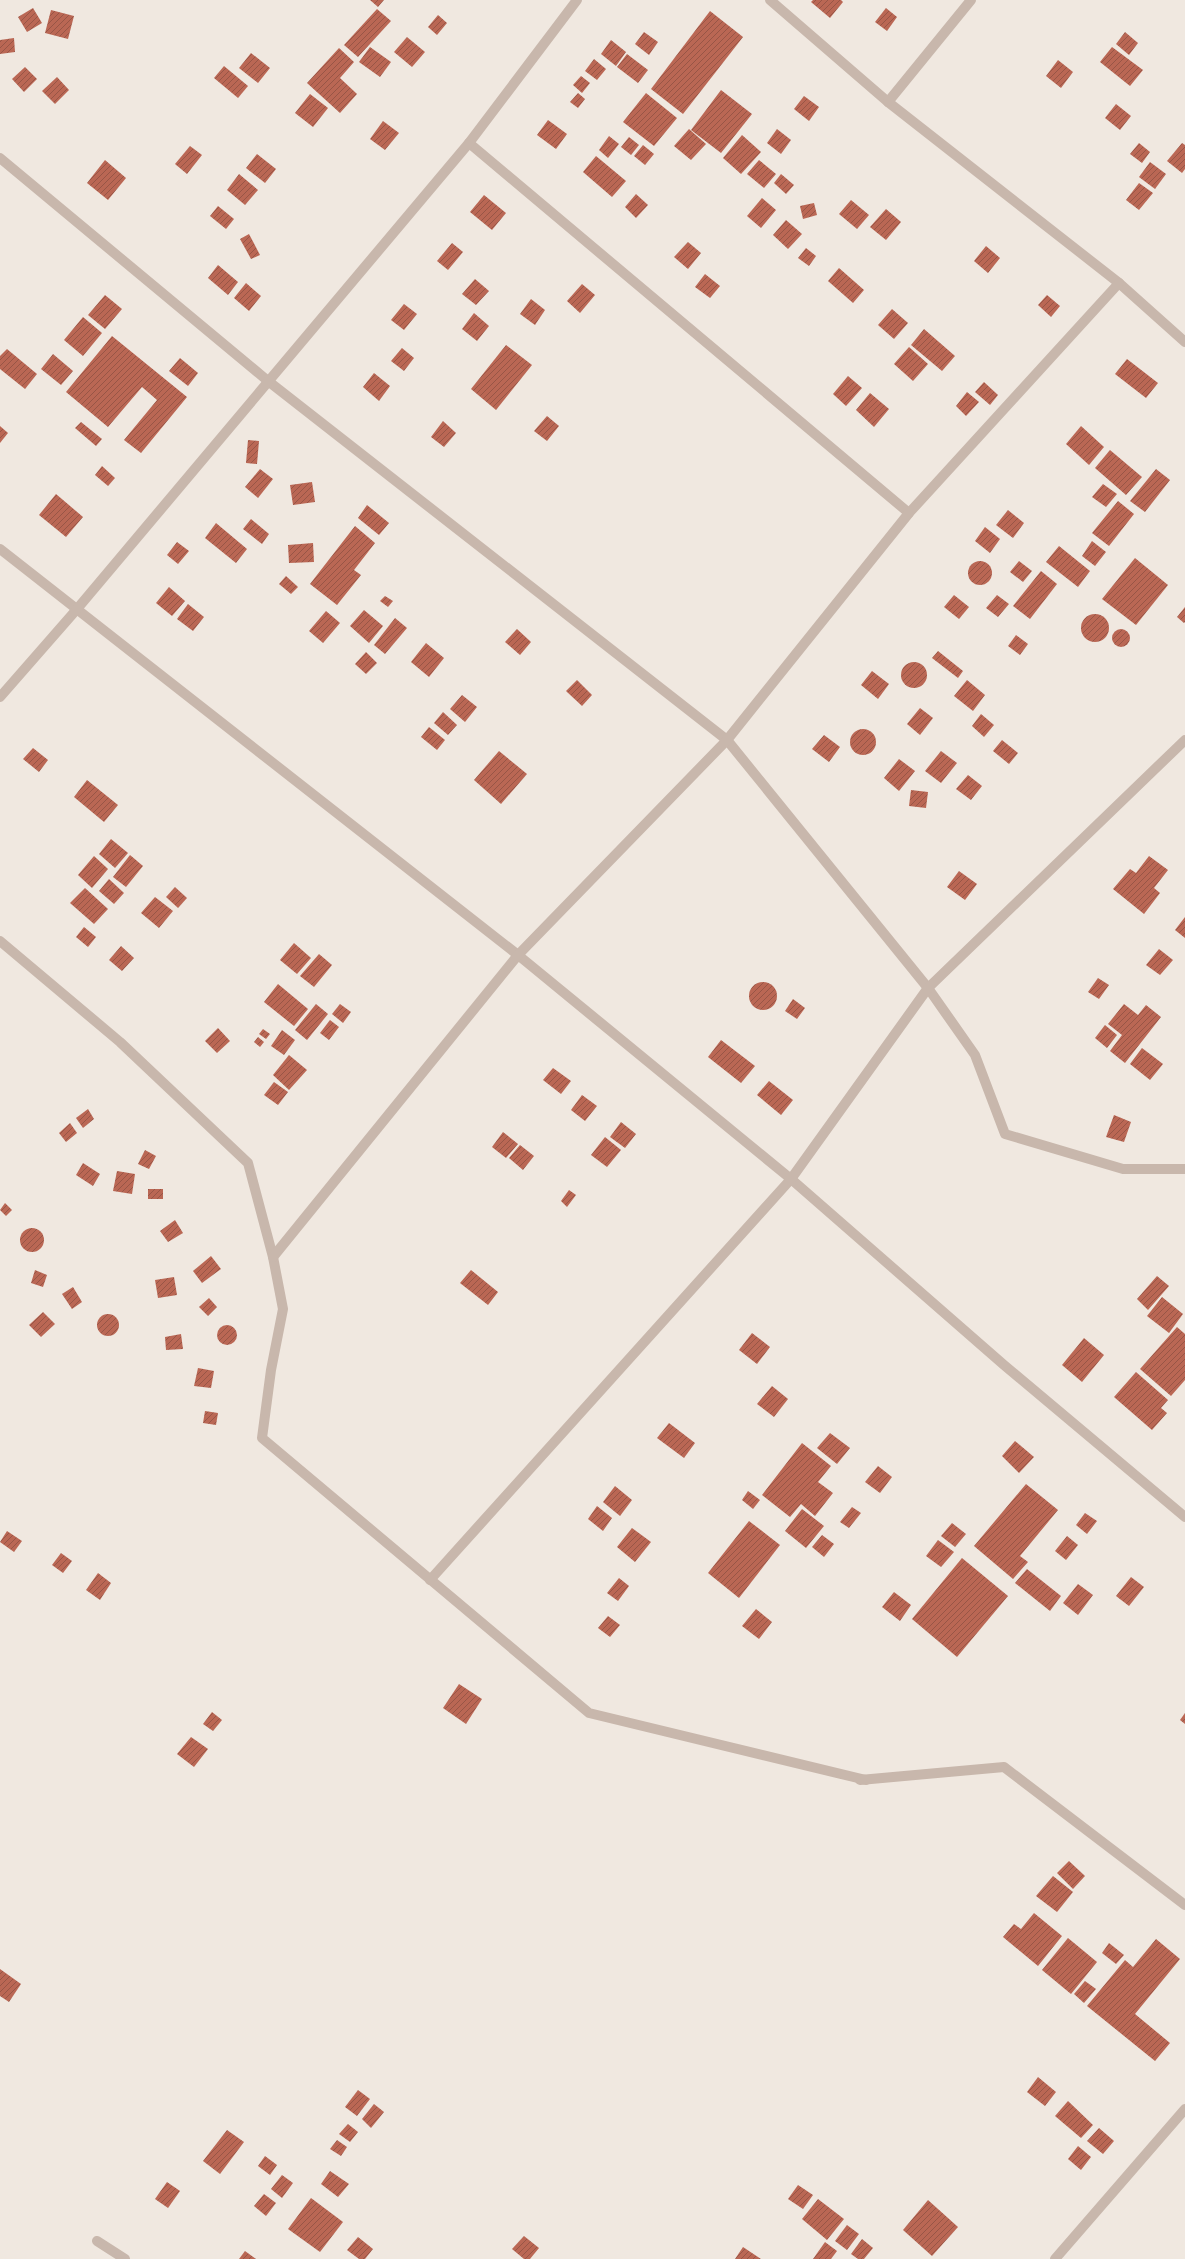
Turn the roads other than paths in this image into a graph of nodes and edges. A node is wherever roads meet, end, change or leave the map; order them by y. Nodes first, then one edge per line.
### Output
1 (577, 0) edge
2 (770, 0) edge
3 (971, 0) edge
4 (888, 102) junction
5 (469, 143) junction
6 (0, 158) edge
7 (1119, 283) junction
8 (1185, 342) edge
9 (268, 381) junction
10 (909, 513) junction
11 (0, 549) edge
12 (77, 609) junction
13 (0, 697) edge
14 (727, 740) junction
15 (1185, 740) edge
16 (0, 941) edge
17 (518, 955) junction
18 (928, 988) junction
19 (1185, 1169) edge
20 (791, 1179) junction
21 (273, 1257) junction
22 (1185, 1517) edge
23 (430, 1580) junction
24 (866, 1780) junction
25 (853, 1781) dead end
26 (1185, 1905) edge
27 (1185, 2109) edge
28 (97, 2241) dead end
29 (126, 2259) edge
30 (1055, 2259) edge

1 - 5 street
2 - 4 street
3 - 4 street
4 - 7 street
5 - 9 street
5 - 10 street
6 - 9 street
7 - 8 street
7 - 10 street
9 - 12 street
9 - 14 street
10 - 14 street
11 - 12 street
12 - 13 street
12 - 17 street
14 - 17 street
14 - 18 street
15 - 18 street
16 - 21 street
17 - 20 street
17 - 21 street
18 - 19 street
18 - 20 street
20 - 22 street
20 - 23 street
21 - 23 street
23 - 24 street
24 - 25 street
24 - 26 street
27 - 30 street
28 - 29 street

